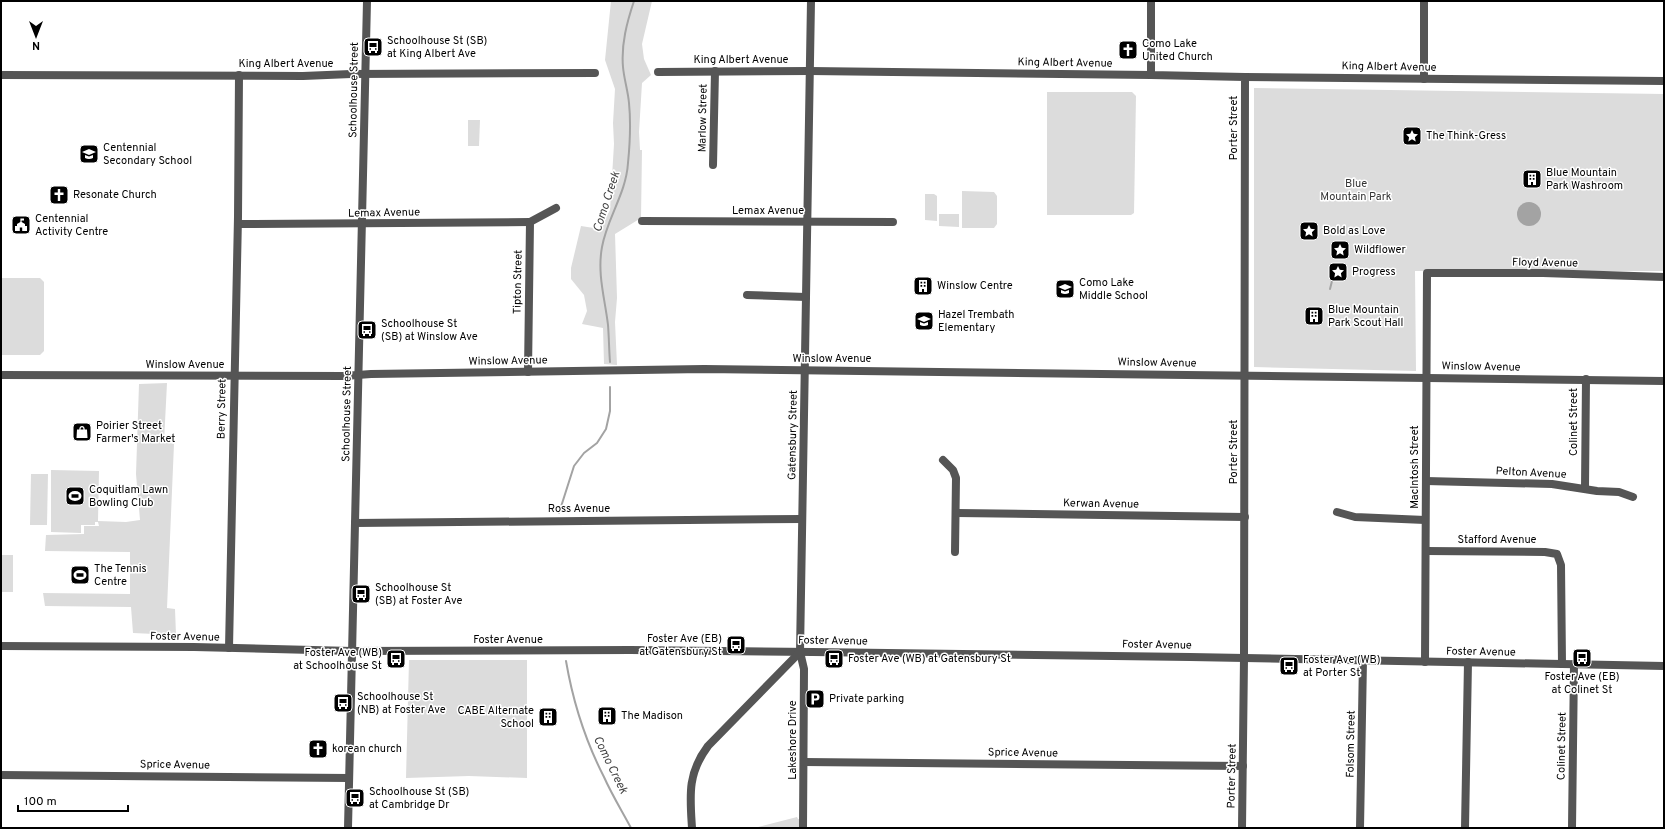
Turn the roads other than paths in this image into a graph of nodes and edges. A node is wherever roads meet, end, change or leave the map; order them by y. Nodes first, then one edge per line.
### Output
1 (367, 1) edge
2 (811, 1) edge
3 (1151, 1) edge
4 (1424, 1) edge
5 (715, 71) junction
6 (810, 71) junction
7 (658, 72) dead end
8 (595, 73) dead end
9 (365, 74) junction
10 (1, 75) edge
11 (239, 75) junction
12 (1151, 75) junction
13 (1245, 77) junction
14 (1424, 79) junction
15 (1664, 81) edge
16 (713, 165) dead end
17 (556, 208) dead end
18 (642, 221) dead end
19 (530, 222) junction
20 (807, 222) junction
21 (893, 222) dead end
22 (238, 224) junction
23 (363, 224) junction
24 (1427, 274) joint
25 (1664, 277) edge
26 (747, 295) dead end
27 (806, 297) junction
28 (805, 370) junction
29 (528, 372) junction
30 (359, 374) junction
31 (1, 375) edge
32 (234, 376) junction
33 (1245, 376) junction
34 (1426, 377) junction
35 (1586, 379) junction
36 (1664, 381) edge
37 (943, 460) dead end
38 (1426, 481) junction
39 (1585, 488) junction
40 (1633, 496) dead end
41 (957, 512) junction
42 (1337, 512) dead end
43 (1245, 517) junction
44 (802, 519) junction
45 (1425, 520) junction
46 (355, 523) junction
47 (1426, 551) junction
48 (955, 552) dead end
49 (1, 646) edge
50 (229, 648) junction
51 (352, 651) junction
52 (800, 652) junction
53 (1244, 658) junction
54 (1363, 660) junction
55 (1425, 662) junction
56 (1468, 662) junction
57 (1562, 664) junction
58 (1574, 664) junction
59 (1664, 666) edge
60 (804, 762) junction
61 (1243, 766) junction
62 (1, 775) edge
63 (349, 778) junction
64 (348, 828) edge
65 (692, 828) edge
66 (803, 828) edge
67 (1242, 828) edge
68 (1360, 828) edge
69 (1465, 828) edge
70 (1572, 828) edge

1 - 9 street, Schoolhouse Street
2 - 6 street, Gatensbury Street
3 - 12 street
4 - 14 street
5 - 6 street, King Albert Avenue
5 - 7 street, King Albert Avenue
5 - 16 street, Marlow Street
6 - 12 street, King Albert Avenue
6 - 20 street, Gatensbury Street
8 - 9 street, King Albert Avenue
9 - 11 street, King Albert Avenue
9 - 23 street, Schoolhouse Street
10 - 11 street, King Albert Avenue
11 - 22 street, Berry Street
12 - 13 street, King Albert Avenue
13 - 14 street, King Albert Avenue
13 - 33 street, Porter Street
14 - 15 street, King Albert Avenue
17 - 19 street
18 - 20 street, Lemax Avenue
19 - 23 street, Lemax Avenue
19 - 29 street, Tipton Street
20 - 21 street, Lemax Avenue
20 - 27 street, Gatensbury Street
22 - 23 street, Lemax Avenue
22 - 32 street, Berry Street
23 - 30 street, Schoolhouse Street
24 - 25 street, Floyd Avenue
24 - 34 street, MacIntosh Street
26 - 27 street
27 - 28 street, Gatensbury Street
28 - 29 street, Winslow Avenue
28 - 33 street, Winslow Avenue
28 - 44 street, Gatensbury Street
29 - 30 street, Winslow Avenue
30 - 32 street, Winslow Avenue
30 - 46 street, Schoolhouse Street
31 - 32 street, Winslow Avenue
32 - 50 street, Berry Street
33 - 34 street, Winslow Avenue
33 - 43 street, Porter Street
34 - 35 street, Winslow Avenue
34 - 38 street, MacIntosh Street
35 - 36 street, Winslow Avenue
35 - 39 street, Colinet Street
37 - 41 street
38 - 39 street, Pelton Avenue
38 - 45 street, MacIntosh Street
39 - 40 street, Pelton Avenue
41 - 43 street, Kerwan Avenue
41 - 48 street
42 - 45 street
43 - 53 street, Porter Street
44 - 46 street, Ross Avenue
44 - 52 street, Gatensbury Street
45 - 47 street, MacIntosh Street
46 - 51 street, Schoolhouse Street
47 - 55 street, MacIntosh Street
47 - 57 street, Stafford Avenue
49 - 50 street, Foster Avenue
50 - 51 street, Foster Avenue
51 - 52 street, Foster Avenue
51 - 63 street, Schoolhouse Street
52 - 53 street, Foster Avenue
52 - 60 street, Lakeshore Drive
52 - 65 street
53 - 54 street, Foster Avenue
53 - 61 street, Porter Street
54 - 55 street, Foster Avenue
54 - 68 street, Folsom Street
55 - 56 street, Foster Avenue
56 - 57 street, Foster Avenue
56 - 69 street
57 - 58 street, Foster Avenue
58 - 59 street, Foster Avenue
58 - 70 street, Colinet Street
60 - 61 street, Sprice Avenue
60 - 66 street, Lakeshore Drive
61 - 67 street, Porter Street
62 - 63 street, Sprice Avenue
63 - 64 street, Schoolhouse Street

